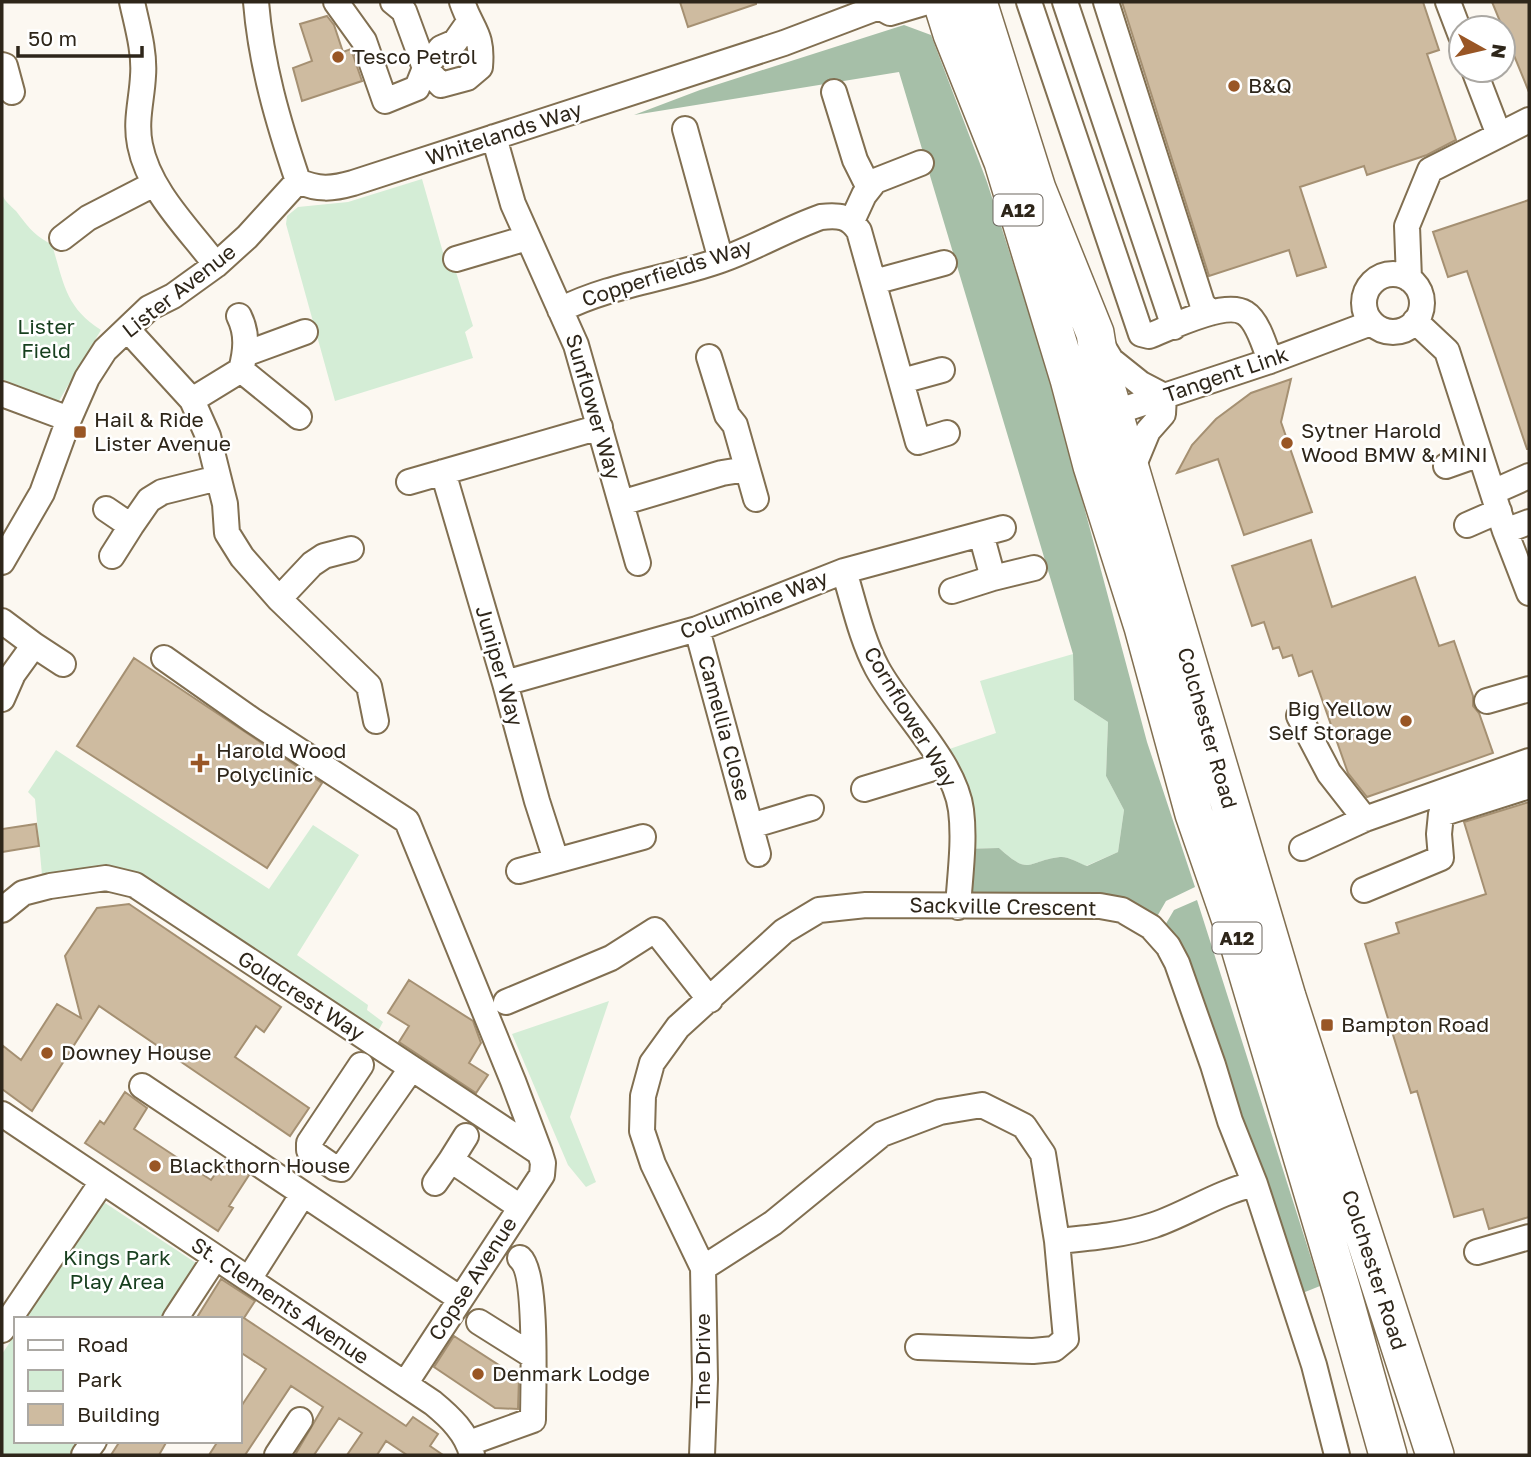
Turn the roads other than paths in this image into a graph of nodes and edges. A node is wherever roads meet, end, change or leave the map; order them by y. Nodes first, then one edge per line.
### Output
1 (132, 2) edge
2 (256, 2) edge
3 (337, 2) edge
4 (393, 2) edge
5 (927, 2) edge
6 (942, 2) edge
7 (978, 2) edge
8 (1028, 2) edge
9 (1065, 2) edge
10 (1106, 2) edge
11 (880, 4) edge
12 (465, 12) edge
13 (2, 65) edge
14 (425, 68) junction
15 (1479, 84) edge
16 (12, 92) dead end
17 (834, 92) dead end
18 (1529, 120) edge
19 (685, 129) dead end
20 (1499, 135) junction
21 (494, 137) junction
22 (1152, 148) junction
23 (1118, 159) junction
24 (921, 163) dead end
25 (298, 181) junction
26 (154, 184) junction
27 (869, 188) junction
28 (852, 221) junction
29 (62, 238) dead end
30 (527, 238) junction
31 (456, 259) dead end
32 (721, 260) junction
33 (944, 263) dead end
34 (216, 265) junction
35 (1409, 279) junction
36 (874, 282) junction
37 (560, 310) junction
38 (1210, 313) junction
39 (239, 316) dead end
40 (1415, 321) junction
41 (1371, 323) junction
42 (1174, 327) junction
43 (128, 329) junction
44 (305, 332) dead end
45 (1096, 333) junction
46 (709, 357) dead end
47 (243, 362) junction
48 (1270, 362) junction
49 (942, 370) dead end
50 (902, 382) junction
51 (2, 394) edge
52 (1164, 396) junction
53 (192, 400) junction
54 (1115, 414) junction
55 (299, 417) dead end
56 (69, 419) junction
57 (1080, 423) junction
58 (600, 428) junction
59 (947, 433) dead end
60 (1480, 454) junction
61 (1446, 466) dead end
62 (747, 469) junction
63 (443, 472) junction
64 (1131, 472) junction
65 (1529, 477) edge
66 (218, 478) junction
67 (409, 482) dead end
68 (756, 499) dead end
69 (621, 503) junction
70 (106, 509) dead end
71 (1499, 511) junction
72 (1529, 523) edge
73 (1467, 525) dead end
74 (131, 526) junction
75 (351, 549) dead end
76 (112, 556) dead end
77 (2, 562) edge
78 (638, 563) dead end
79 (1034, 568) dead end
80 (844, 571) junction
81 (993, 578) junction
82 (952, 591) dead end
83 (1529, 593) edge
84 (279, 599) junction
85 (2, 621) edge
86 (697, 629) junction
87 (34, 645) junction
88 (164, 659) dead end
89 (63, 664) dead end
90 (505, 683) junction
91 (1529, 689) edge
92 (2, 699) edge
93 (1487, 701) dead end
94 (1299, 716) dead end
95 (376, 721) dead end
96 (1529, 761) edge
97 (943, 765) junction
98 (1529, 786) edge
99 (864, 789) dead end
100 (811, 808) dead end
101 (1365, 819) junction
102 (751, 826) junction
103 (643, 837) dead end
104 (1302, 848) dead end
105 (758, 854) dead end
106 (556, 860) junction
107 (519, 871) dead end
108 (1364, 890) dead end
109 (958, 907) junction
110 (2, 910) edge
111 (710, 1000) junction
112 (506, 1002) dead end
113 (361, 1065) dead end
114 (411, 1069) junction
115 (142, 1086) dead end
116 (2, 1114) edge
117 (466, 1136) dead end
118 (451, 1160) junction
119 (541, 1164) junction
120 (102, 1182) junction
121 (435, 1183) dead end
122 (1255, 1184) junction
123 (303, 1194) junction
124 (520, 1207) junction
125 (1529, 1237) edge
126 (1057, 1241) junction
127 (1477, 1252) dead end
128 (215, 1258) junction
129 (520, 1258) dead end
130 (703, 1268) junction
131 (249, 1279) junction
132 (459, 1298) junction
133 (176, 1317) edge
134 (479, 1322) dead end
135 (2, 1330) edge
136 (918, 1347) dead end
137 (533, 1356) junction
138 (405, 1384) junction
139 (300, 1420) dead end
140 (470, 1449) edge
141 (277, 1455) edge
142 (702, 1455) edge
143 (1337, 1455) edge
144 (1388, 1455) edge
145 (1435, 1455) edge

1 - 26 street
2 - 25 street
3 - 14 street
4 - 14 street
5 - 11 street
6 - 57 highway, Colchester Road / A12
7 - 45 highway, Colchester Road / A12
8 - 42 street
9 - 23 street
10 - 22 street
11 - 21 street, Whitelands Way
12 - 14 street
12 - 14 street
13 - 16 street
15 - 20 street
17 - 27 street
18 - 20 street
19 - 32 street
20 - 35 street
21 - 25 street, Whitelands Way
21 - 30 street, Sunflower Way
22 - 23 street
22 - 38 street
23 - 42 street
24 - 27 street
25 - 34 street, Lister Avenue
26 - 29 street
26 - 34 street
27 - 28 street
28 - 32 street, Copperfields Way
28 - 36 street
30 - 31 street
30 - 37 street, Sunflower Way
32 - 37 street, Copperfields Way
33 - 36 street
34 - 43 street, Lister Avenue
35 - 40 street
35 - 41 street
36 - 50 street
37 - 58 street, Sunflower Way
38 - 42 street
38 - 48 street
39 - 47 street
40 - 41 street
40 - 60 street
41 - 48 street, Tangent Link
43 - 53 street
43 - 56 street, Lister Avenue
44 - 47 street
45 - 52 street
45 - 54 highway, Colchester Road / A12
46 - 62 street
47 - 53 street
47 - 55 street
48 - 52 street, Tangent Link
49 - 50 street
50 - 59 street
51 - 56 street
52 - 54 street, Tangent Link
52 - 64 street
53 - 66 street
54 - 57 street, Tangent Link
54 - 64 highway, Colchester Road / A12
56 - 77 street, Lister Avenue
57 - 144 highway, Colchester Road / A12
58 - 63 street
58 - 69 street, Sunflower Way
60 - 61 street
60 - 71 street
62 - 68 street
62 - 69 street
63 - 67 street
63 - 90 street, Juniper Way
64 - 145 highway, Colchester Road / A12
65 - 71 street
66 - 74 street
66 - 84 street
69 - 78 street, Sunflower Way
70 - 74 street
71 - 72 street
71 - 73 street
71 - 83 street
74 - 76 street
75 - 84 street
79 - 81 street
80 - 81 street, Columbine Way
80 - 86 street, Columbine Way
80 - 97 street, Cornflower Way
81 - 82 street
84 - 95 street
85 - 87 street
86 - 90 street, Columbine Way
86 - 102 street, Camellia Close
87 - 89 street
87 - 92 street
88 - 119 street
90 - 106 street, Juniper Way
91 - 93 street
94 - 101 street
96 - 101 street
97 - 99 street
97 - 109 street, Cornflower Way
98 - 108 street
100 - 102 street, Camellia Close
101 - 104 street
102 - 105 street, Camellia Close
103 - 106 street
106 - 107 street
109 - 111 street, Sackville Crescent
109 - 122 street, Sackville Crescent
110 - 114 street, Goldcrest Way
111 - 112 street
111 - 130 street, Sackville Crescent
113 - 114 street
114 - 119 street, Goldcrest Way
115 - 123 street
116 - 120 street, St. Clements Avenue
117 - 118 street
118 - 121 street
118 - 124 street
119 - 124 street, Copse Avenue
120 - 128 street, St. Clements Avenue
120 - 135 street
122 - 126 street
122 - 143 street, Sackville Crescent
123 - 131 street
123 - 132 street
124 - 132 street, Copse Avenue
125 - 127 street
126 - 130 street
126 - 136 street
128 - 131 street, St. Clements Avenue
128 - 133 street
129 - 137 street
130 - 142 street, The Drive
131 - 138 street, St. Clements Avenue
132 - 138 street, Copse Avenue
134 - 137 street
137 - 140 street
138 - 140 street, St. Clements Avenue
139 - 141 street

